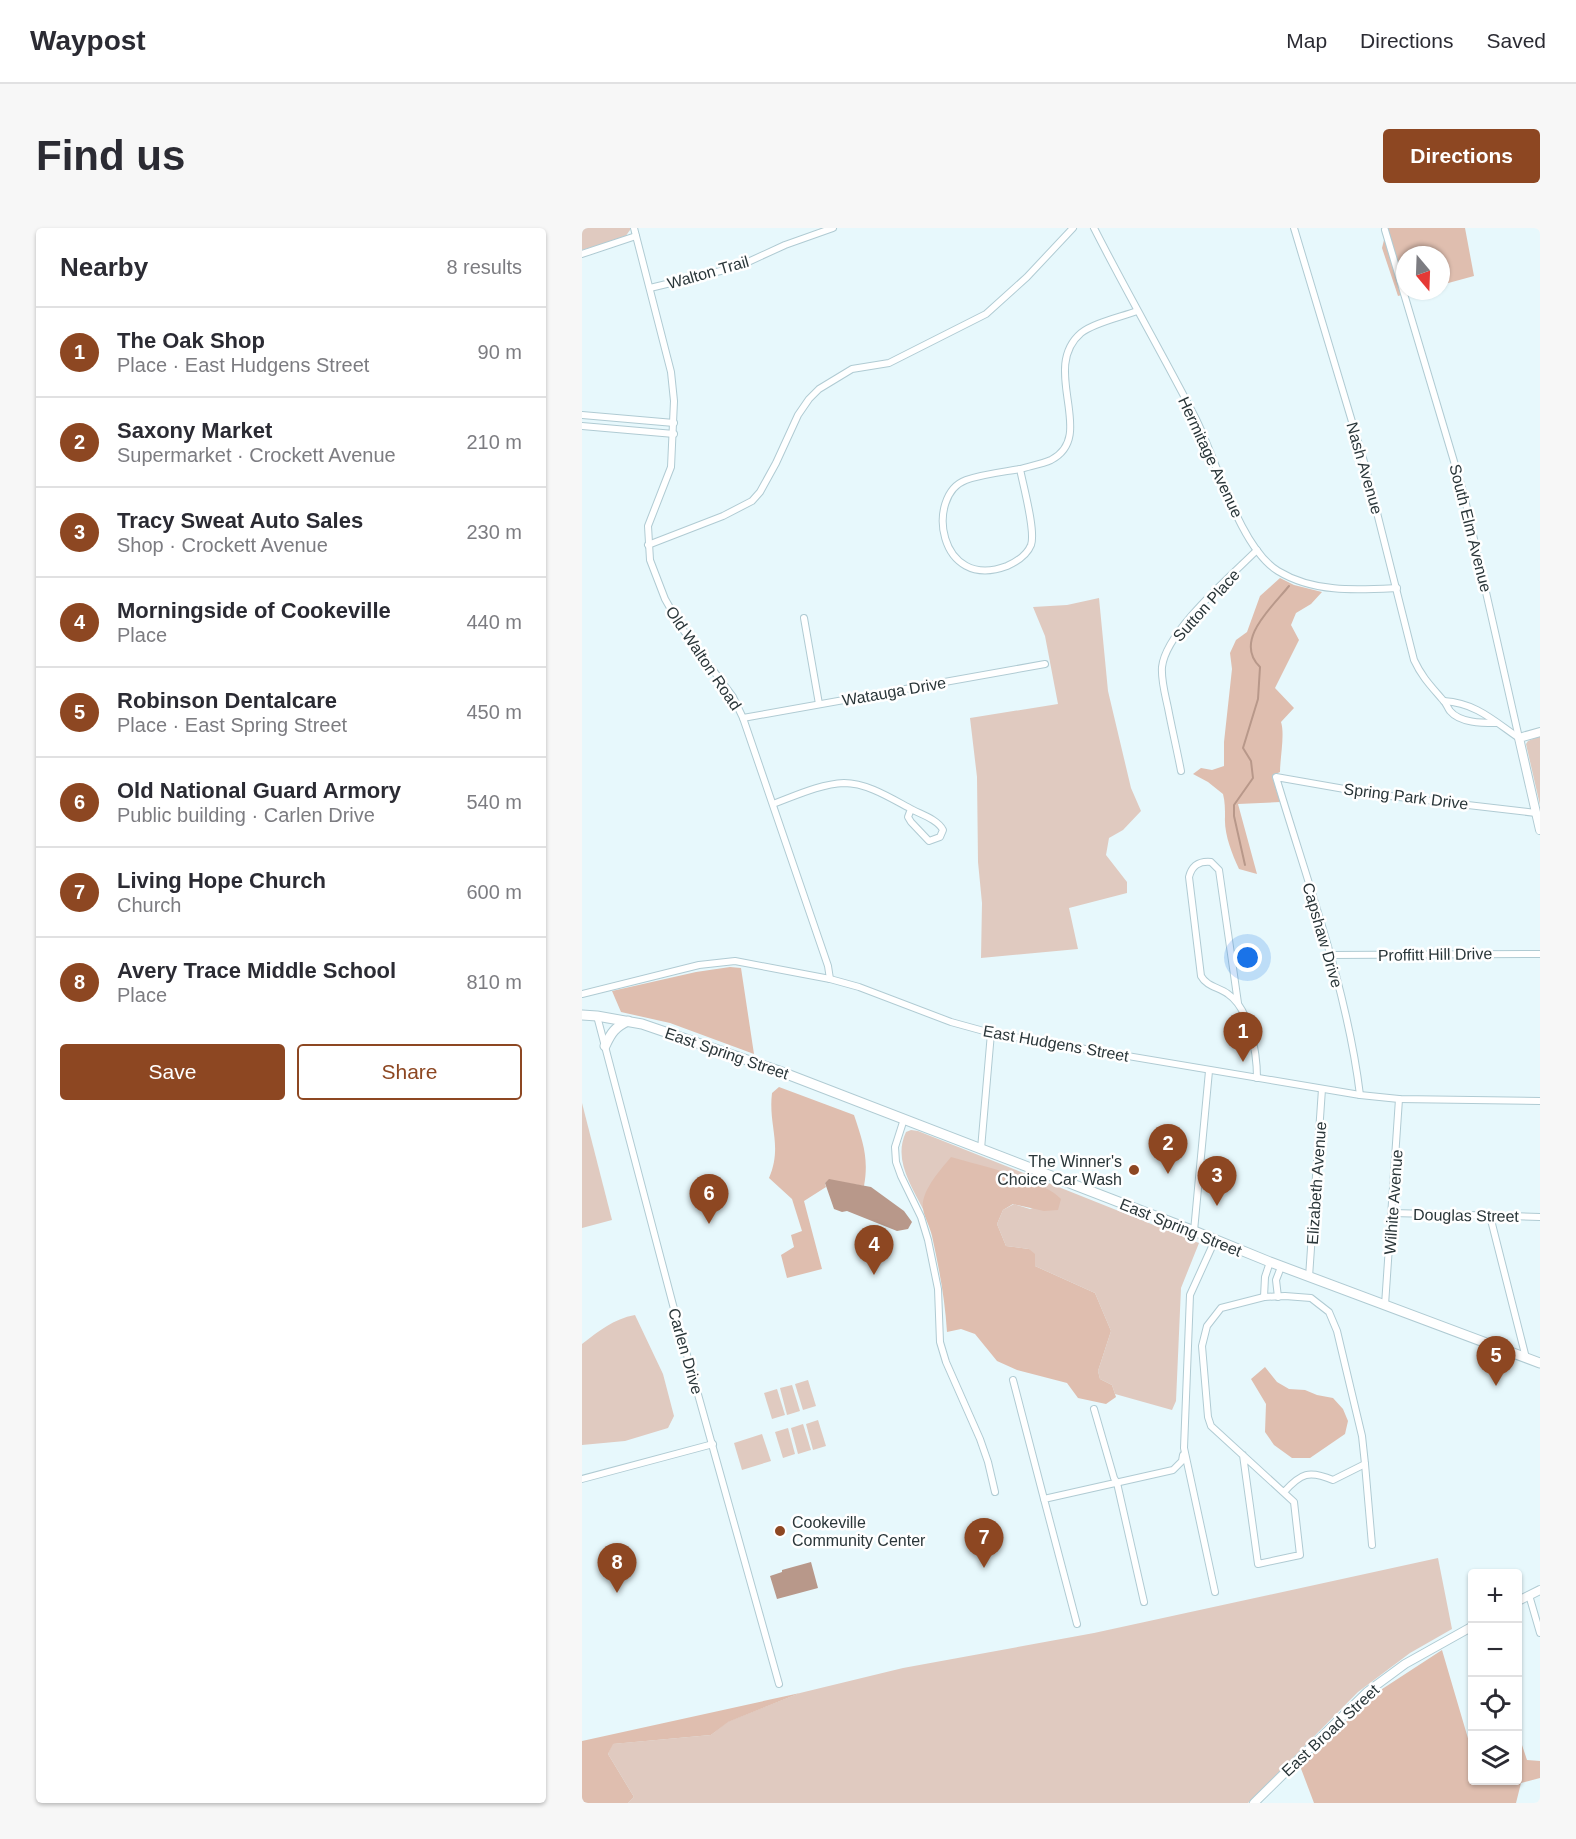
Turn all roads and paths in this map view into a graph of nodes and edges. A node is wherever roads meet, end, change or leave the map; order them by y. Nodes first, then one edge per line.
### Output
1 (634, 228) edge
2 (833, 228) edge
3 (1073, 228) edge
4 (1094, 228) edge
5 (1293, 228) edge
6 (1386, 230) dead end
7 (636, 236) junction
8 (582, 254) edge
9 (651, 288) junction
10 (1137, 311) junction
11 (582, 415) edge
12 (674, 423) junction
13 (582, 426) edge
14 (674, 434) junction
15 (1020, 469) junction
16 (648, 545) junction
17 (1257, 550) junction
18 (1397, 588) junction
19 (804, 618) dead end
20 (1045, 664) dead end
21 (1444, 701) junction
22 (819, 704) junction
23 (743, 718) junction
24 (1496, 723) junction
25 (1540, 732) edge
26 (1519, 738) junction
27 (1181, 771) dead end
28 (1276, 777) joint
29 (772, 804) junction
30 (911, 808) junction
31 (1536, 813) junction
32 (1540, 830) edge
33 (1540, 954) edge
34 (1329, 955) junction
35 (830, 979) junction
36 (582, 994) edge
37 (1238, 1003) junction
38 (582, 1015) edge
39 (597, 1016) junction
40 (628, 1021) junction
41 (991, 1033) junction
42 (605, 1046) junction
43 (1209, 1071) junction
44 (1257, 1078) junction
45 (1322, 1089) junction
46 (1360, 1095) junction
47 (1400, 1099) junction
48 (1540, 1101) edge
49 (904, 1119) junction
50 (981, 1149) junction
51 (1392, 1213) junction
52 (1490, 1216) junction
53 (1540, 1216) edge
54 (1194, 1231) junction
55 (1215, 1240) junction
56 (1270, 1262) junction
57 (1281, 1267) junction
58 (1309, 1277) junction
59 (1264, 1297) junction
60 (1278, 1297) junction
61 (1385, 1305) junction
62 (1527, 1358) junction
63 (1540, 1363) edge
64 (1013, 1380) dead end
65 (1094, 1409) dead end
66 (712, 1444) junction
67 (1184, 1448) junction
68 (1243, 1455) junction
69 (1365, 1464) junction
70 (582, 1479) edge
71 (1117, 1483) junction
72 (995, 1492) dead end
73 (1284, 1492) junction
74 (1044, 1499) junction
75 (1372, 1545) dead end
76 (1540, 1590) edge
77 (1215, 1592) dead end
78 (1530, 1594) junction
79 (1522, 1599) edge
80 (1144, 1602) dead end
81 (1077, 1624) dead end
82 (1468, 1629) edge
83 (1540, 1633) edge
84 (779, 1684) dead end
85 (1254, 1803) edge

1 - 7 street, Old Walton Road
2 - 9 street, Walton Trail
3 - 16 street
4 - 10 street, Hermitage Avenue
5 - 18 street, Nash Avenue
6 - 26 street, South Elm Avenue
7 - 8 street
7 - 9 street, Old Walton Road
9 - 12 street, Old Walton Road
10 - 15 street
10 - 17 street, Hermitage Avenue
11 - 12 street
12 - 14 street, Old Walton Road
13 - 14 street
14 - 16 street, Old Walton Road
15 - 15 street
16 - 23 street, Old Walton Road
17 - 18 street, Hermitage Avenue
17 - 27 street, Sutton Place
18 - 21 street, Nash Avenue
19 - 22 street
20 - 22 street, Watauga Drive
21 - 24 street, Nash Avenue
21 - 24 street, Nash Avenue
22 - 23 street, Watauga Drive
23 - 29 street, Old Walton Road
24 - 26 street, Nash Avenue
25 - 26 street
26 - 31 street, South Elm Avenue
28 - 31 street, Spring Park Drive
28 - 34 street, Capshaw Drive
29 - 30 street
29 - 35 street, Old Walton Road
30 - 30 street
31 - 32 street, South Elm Avenue
33 - 34 street, Proffitt Hill Drive
34 - 46 street, Capshaw Drive
35 - 36 street, East Hudgens Street
35 - 41 street, East Hudgens Street
37 - 37 street
37 - 44 street
38 - 39 main road, East Spring Street
39 - 40 main road, East Spring Street
39 - 42 street, Carlen Drive
40 - 42 main road
40 - 49 main road, East Spring Street
41 - 43 street, East Hudgens Street
41 - 50 street
42 - 66 street, Carlen Drive
43 - 44 street, East Hudgens Street
43 - 54 street
44 - 45 street, East Hudgens Street
45 - 46 street, East Hudgens Street
45 - 58 street, Elizabeth Avenue
46 - 47 street, East Hudgens Street
47 - 48 street, East Hudgens Street
47 - 51 street, Wilhite Avenue
49 - 50 main road, East Spring Street
49 - 72 street
50 - 54 main road, East Spring Street
51 - 52 street, Douglas Street
51 - 61 street, Wilhite Avenue
52 - 53 street, Douglas Street
52 - 62 street
54 - 55 main road, East Spring Street
55 - 56 main road, East Spring Street
55 - 67 street
56 - 57 main road, East Spring Street
56 - 59 street
57 - 58 main road, East Spring Street
57 - 60 street
58 - 61 main road, East Spring Street
59 - 60 street
59 - 68 street
60 - 69 street
61 - 62 main road, East Spring Street
62 - 63 main road, East Spring Street
64 - 74 street
65 - 71 street
66 - 70 street
66 - 84 street, Carlen Drive
67 - 71 street
67 - 77 street
68 - 73 street
68 - 73 street
69 - 73 street
69 - 75 street
71 - 74 street
71 - 80 street
74 - 81 street
76 - 78 street
78 - 79 street
78 - 83 street
82 - 85 street, East Broad Street

